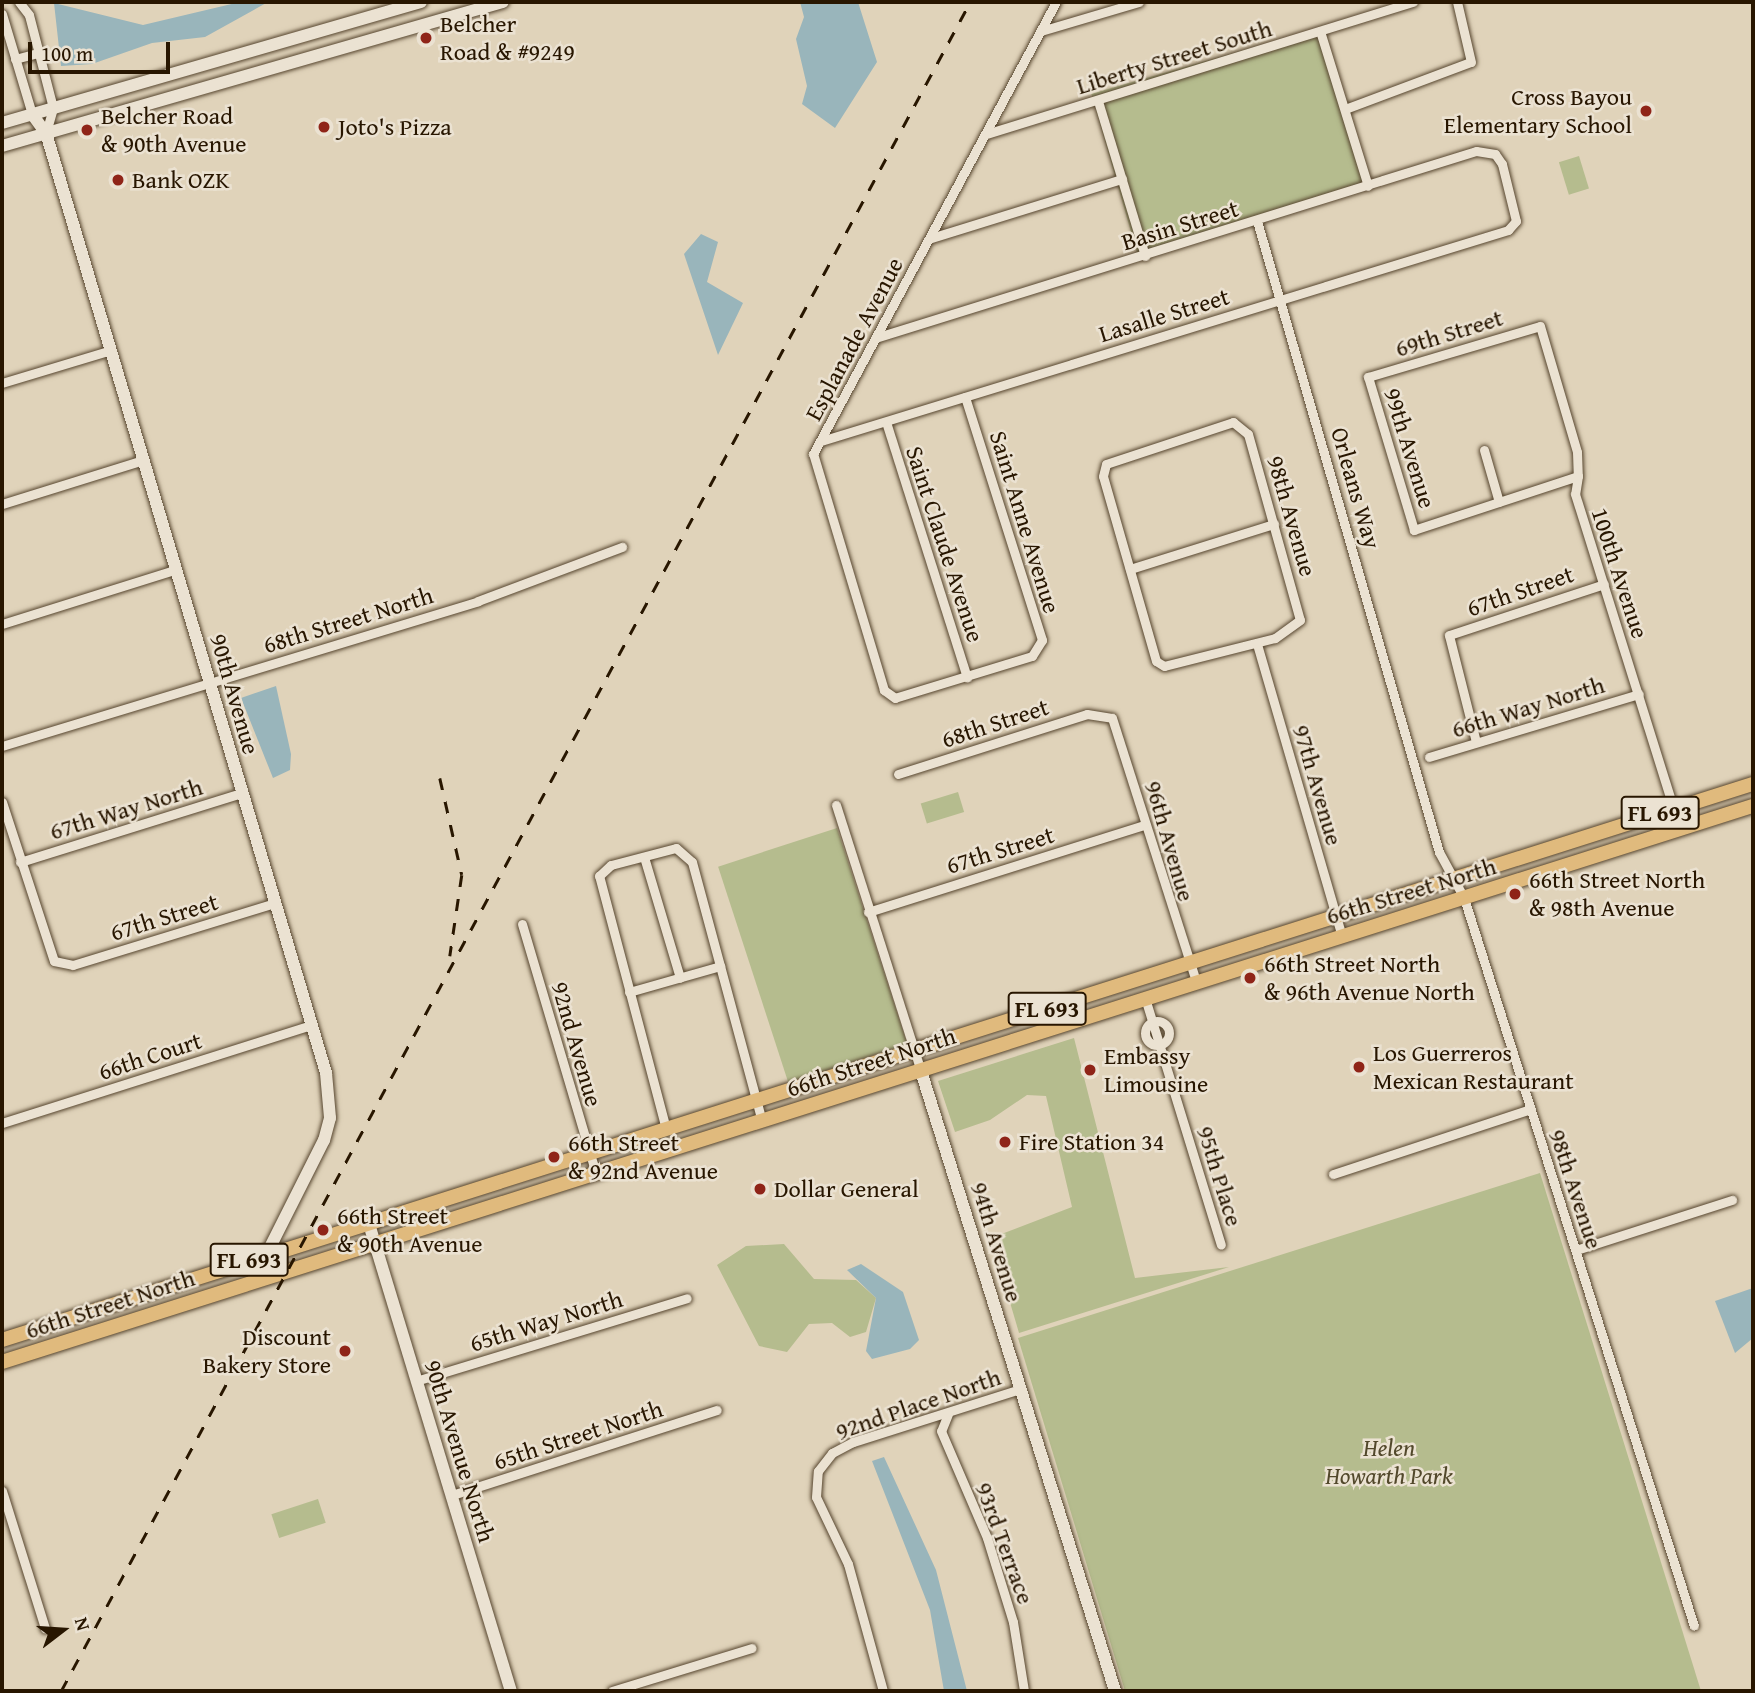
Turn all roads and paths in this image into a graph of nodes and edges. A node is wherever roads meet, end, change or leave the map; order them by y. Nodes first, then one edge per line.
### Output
1 (19, 2) edge
2 (421, 2) edge
3 (503, 2) edge
4 (1056, 2) edge
5 (1139, 2) edge
6 (1413, 2) edge
7 (1457, 2) edge
8 (2, 14) edge
9 (1041, 31) junction
10 (1320, 32) junction
11 (37, 52) junction
12 (15, 59) junction
13 (1098, 101) junction
14 (53, 108) junction
15 (1345, 109) junction
16 (32, 114) junction
17 (2, 123) edge
18 (46, 132) junction
19 (986, 134) junction
20 (2, 146) edge
21 (1122, 179) junction
22 (1368, 186) junction
23 (1256, 221) junction
24 (1516, 221) joint
25 (931, 238) junction
26 (1145, 256) junction
27 (1282, 298) junction
28 (1540, 326) joint
29 (875, 338) junction
30 (111, 350) junction
31 (1368, 377) joint
32 (2, 383) edge
33 (965, 397) junction
34 (886, 422) junction
35 (821, 441) junction
36 (1484, 450) dead end
37 (143, 460) junction
38 (1578, 476) junction
39 (1499, 502) junction
40 (2, 504) edge
41 (1274, 524) junction
42 (622, 547) dead end
43 (177, 569) junction
44 (1130, 569) junction
45 (1604, 584) junction
46 (2, 624) edge
47 (1256, 644) junction
48 (967, 677) junction
49 (209, 681) junction
50 (1639, 694) junction
51 (1104, 713) joint
52 (1476, 742) junction
53 (2, 746) edge
54 (1429, 757) dead end
55 (1415, 767) joint
56 (898, 774) dead end
57 (1753, 784) edge
58 (242, 793) junction
59 (2, 802) edge
60 (836, 805) dead end
61 (1753, 806) edge
62 (1674, 809) junction
63 (1144, 825) junction
64 (1680, 829) junction
65 (643, 857) junction
66 (20, 862) junction
67 (1450, 881) junction
68 (1464, 898) junction
69 (274, 903) junction
70 (868, 912) junction
71 (1336, 916) junction
72 (522, 924) dead end
73 (1342, 937) junction
74 (1189, 964) junction
75 (720, 966) junction
76 (680, 978) junction
77 (1196, 982) junction
78 (629, 992) junction
79 (1145, 998) junction
80 (311, 1025) junction
81 (915, 1051) junction
82 (921, 1071) junction
83 (757, 1101) junction
84 (1531, 1109) junction
85 (762, 1121) junction
86 (2, 1123) edge
87 (666, 1129) junction
88 (590, 1153) junction
89 (596, 1174) junction
90 (1333, 1174) dead end
91 (1732, 1200) dead end
92 (369, 1224) junction
93 (374, 1244) junction
94 (1221, 1245) dead end
95 (1576, 1250) junction
96 (265, 1255) junction
97 (253, 1281) junction
98 (687, 1298) dead end
99 (93, 1311) junction
100 (99, 1331) junction
101 (2, 1340) edge
102 (2, 1362) edge
103 (416, 1381) junction
104 (1020, 1389) junction
105 (717, 1410) dead end
106 (948, 1414) junction
107 (2, 1491) edge
108 (452, 1495) junction
109 (1694, 1626) dead end
110 (45, 1629) dead end
111 (752, 1648) dead end
112 (511, 1691) edge
113 (612, 1691) edge
114 (883, 1691) edge
115 (1024, 1691) edge
116 (1115, 1691) edge

1 - 11 street
2 - 14 street
3 - 18 street
4 - 9 street, Esplanade Avenue
5 - 9 street
6 - 10 street, Liberty Street South
7 - 15 street
8 - 12 street
9 - 19 street, Esplanade Avenue
10 - 13 street, Liberty Street South
10 - 15 street
11 - 12 street
11 - 14 street
12 - 16 street
13 - 19 street, Liberty Street South
13 - 21 street
14 - 16 street
14 - 18 street
15 - 22 street
16 - 17 street
16 - 18 street, 90th Avenue
18 - 20 street
18 - 30 street, 90th Avenue
19 - 25 street, Esplanade Avenue
21 - 25 street
21 - 26 street
22 - 23 street, Basin Street
22 - 24 street, Basin Street
23 - 26 street, Basin Street
23 - 27 street, Orleans Way
24 - 27 street, Lasalle Street
25 - 29 street, Esplanade Avenue
26 - 29 street, Basin Street
27 - 33 street, Lasalle Street
27 - 55 street, Orleans Way
28 - 31 street, 69th Street
28 - 38 street, 100th Avenue
29 - 35 street, Esplanade Avenue
30 - 32 street
30 - 37 street, 90th Avenue
31 - 39 street, 99th Avenue
33 - 34 street, Lasalle Street
33 - 48 street, Saint Anne Avenue
34 - 35 street, Lasalle Street
34 - 48 street, Saint Claude Avenue
35 - 48 street, Esplanade Avenue
36 - 39 street
37 - 40 street
37 - 43 street, 90th Avenue
38 - 39 street
38 - 45 street, 100th Avenue
41 - 44 street
41 - 44 street, 98th Avenue
41 - 47 street, 98th Avenue
42 - 49 street, 68th Street North
43 - 46 street
43 - 49 street, 90th Avenue
44 - 47 street
45 - 50 street, 100th Avenue
45 - 52 street, 67th Street
47 - 71 street, 97th Avenue
49 - 53 street, 68th Street North
49 - 58 street, 90th Avenue
50 - 52 street, 66th Way North
50 - 62 street, 100th Avenue
51 - 56 street, 68th Street
51 - 63 street, 96th Avenue
52 - 54 street, 66th Way North
55 - 67 street, 98th Avenue
57 - 62 main road, 66th Street North / FL 693
58 - 66 street, 67th Way North
58 - 69 street, 90th Avenue
59 - 66 street
60 - 70 street, 94th Avenue
61 - 64 main road, 66th Street North / FL 693
62 - 64 street, 100th Avenue
62 - 67 main road, 66th Street North / FL 693
63 - 70 street, 67th Street
63 - 74 street, 96th Avenue
64 - 68 main road, 66th Street North / FL 693
65 - 75 street
65 - 76 street
65 - 78 street
66 - 69 street, 67th Street
67 - 68 street, 98th Avenue
67 - 71 main road, 66th Street North / FL 693
68 - 73 main road, 66th Street North / FL 693
68 - 84 street, 98th Avenue
69 - 80 street, 90th Avenue
70 - 81 street, 94th Avenue
71 - 73 street, 97th Avenue
71 - 74 main road, 66th Street North / FL 693
72 - 88 street, 92nd Avenue
73 - 77 main road, 66th Street North / FL 693
74 - 77 street, 96th Avenue
74 - 81 main road, 66th Street North / FL 693
75 - 76 street
75 - 83 street
76 - 78 street
77 - 79 main road, 66th Street North / FL 693
78 - 87 street
79 - 82 main road, 66th Street North / FL 693
79 - 94 street, 95th Place
80 - 86 street, 66th Court
80 - 96 street, 90th Avenue
81 - 82 street, 94th Avenue
81 - 83 main road, 66th Street North / FL 693
82 - 85 main road, 66th Street North / FL 693
82 - 104 street, 94th Avenue
83 - 85 street
83 - 87 main road, 66th Street North / FL 693
84 - 90 street
84 - 95 street, 98th Avenue
85 - 89 main road, 66th Street North / FL 693
87 - 88 main road, 66th Street North / FL 693
88 - 89 street, 92nd Avenue
88 - 92 main road, 66th Street North / FL 693
89 - 93 main road, 66th Street North / FL 693
91 - 95 street
92 - 93 street, 90th Avenue North
92 - 96 main road, 66th Street North / FL 693
93 - 97 main road, 66th Street North / FL 693
93 - 103 street, 90th Avenue North
95 - 109 street, 98th Avenue
96 - 97 street, 90th Avenue
96 - 99 main road, 66th Street North / FL 693
97 - 100 main road, 66th Street North / FL 693
98 - 103 street, 65th Way North
99 - 100 main road
99 - 101 main road, 66th Street North / FL 693
100 - 102 main road, 66th Street North / FL 693
103 - 108 street, 90th Avenue North
104 - 106 street, 92nd Place North
104 - 116 street, 94th Avenue
105 - 108 street, 65th Street North
106 - 114 street, 92nd Place North
106 - 115 street, 93rd Terrace
107 - 110 street
108 - 112 street, 90th Avenue North
111 - 113 street

